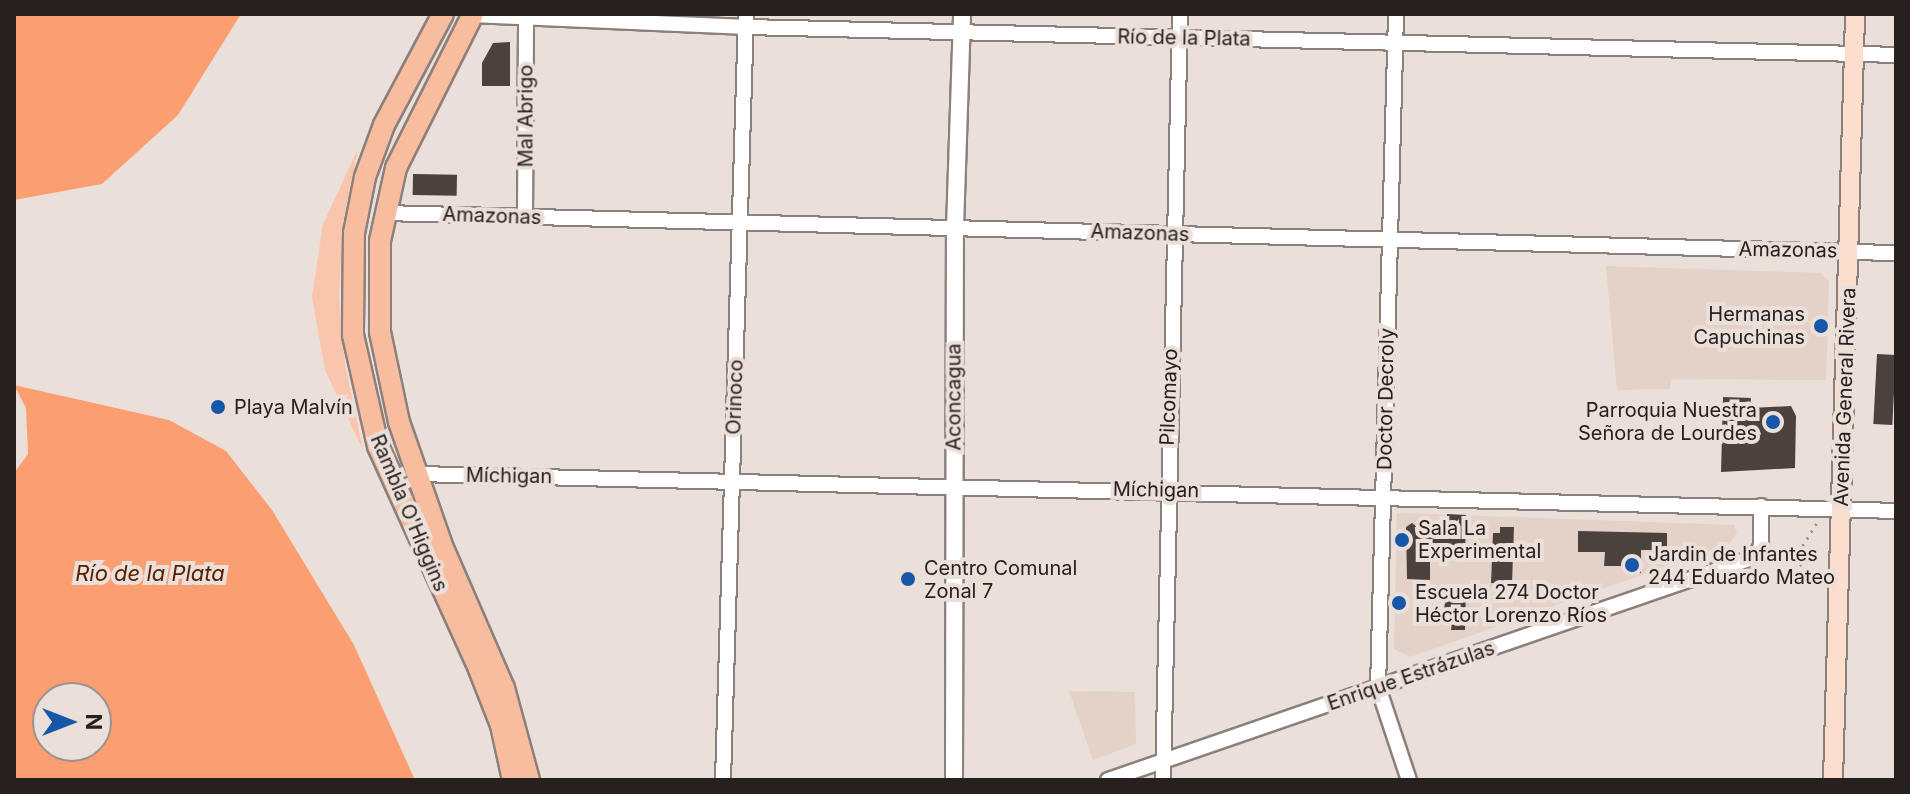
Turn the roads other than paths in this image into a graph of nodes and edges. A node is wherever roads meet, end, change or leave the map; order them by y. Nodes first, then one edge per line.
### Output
1 (443, 14) edge
2 (962, 14) edge
3 (1180, 14) edge
4 (1396, 14) edge
5 (1855, 14) edge
6 (473, 15) edge
7 (526, 16) junction
8 (746, 21) edge
9 (961, 32) junction
10 (1179, 38) junction
11 (1396, 42) junction
12 (1854, 53) junction
13 (1896, 55) edge
14 (384, 213) junction
15 (525, 217) junction
16 (740, 223) junction
17 (955, 228) junction
18 (1173, 234) junction
19 (1390, 240) junction
20 (1849, 252) junction
21 (1896, 253) edge
22 (417, 474) junction
23 (732, 480) junction
24 (954, 487) junction
25 (1166, 490) junction
26 (1384, 496) junction
27 (1761, 506) junction
28 (1842, 510) junction
29 (1896, 511) edge
30 (1378, 687) junction
31 (1164, 762) junction
32 (513, 780) edge
33 (529, 780) edge
34 (723, 780) edge
35 (954, 780) edge
36 (1108, 780) edge
37 (1163, 780) edge
38 (1409, 780) edge
39 (1833, 780) edge

1 - 32 main road, Rambla O'Higgins
2 - 9 street, Aconcagua
3 - 10 street, Pilcomayo
4 - 11 street, Doctor Decroly
5 - 12 main road, Avenida General Rivera
6 - 7 street, Río de la Plata
6 - 14 main road, Rambla O'Higgins
7 - 8 street, Río de la Plata
7 - 15 street, Mal Abrigo
8 - 9 street, Río de la Plata
8 - 16 street, Orinoco
9 - 10 street, Río de la Plata
9 - 17 street, Aconcagua
10 - 11 street, Río de la Plata
10 - 18 street, Pilcomayo
11 - 12 street, Río de la Plata
11 - 19 street, Doctor Decroly
12 - 13 street, Río de la Plata
12 - 20 main road, Avenida General Rivera
14 - 15 street, Amazonas
14 - 22 main road, Rambla O'Higgins
15 - 16 street, Amazonas
16 - 17 street, Amazonas
16 - 23 street, Orinoco
17 - 18 street, Amazonas
17 - 24 street, Aconcagua
18 - 19 street, Amazonas
18 - 25 street, Pilcomayo
19 - 20 street, Amazonas
19 - 26 street, Doctor Decroly
20 - 21 street, Amazonas
20 - 28 main road, Avenida General Rivera
22 - 23 street, Míchigan
22 - 33 main road, Rambla O'Higgins
23 - 24 street, Míchigan
23 - 34 street, Orinoco
24 - 25 street, Míchigan
24 - 35 street, Aconcagua
25 - 26 street, Míchigan
25 - 31 street, Pilcomayo
26 - 27 street, Míchigan
26 - 30 street, Doctor Decroly
27 - 28 street, Míchigan
27 - 30 street, Enrique Estrázulas
28 - 29 street, Míchigan
28 - 39 main road, Avenida General Rivera
30 - 31 street, Enrique Estrázulas
30 - 38 street, Doctor Decroly
31 - 36 street, Enrique Estrázulas
31 - 37 street, Pilcomayo

